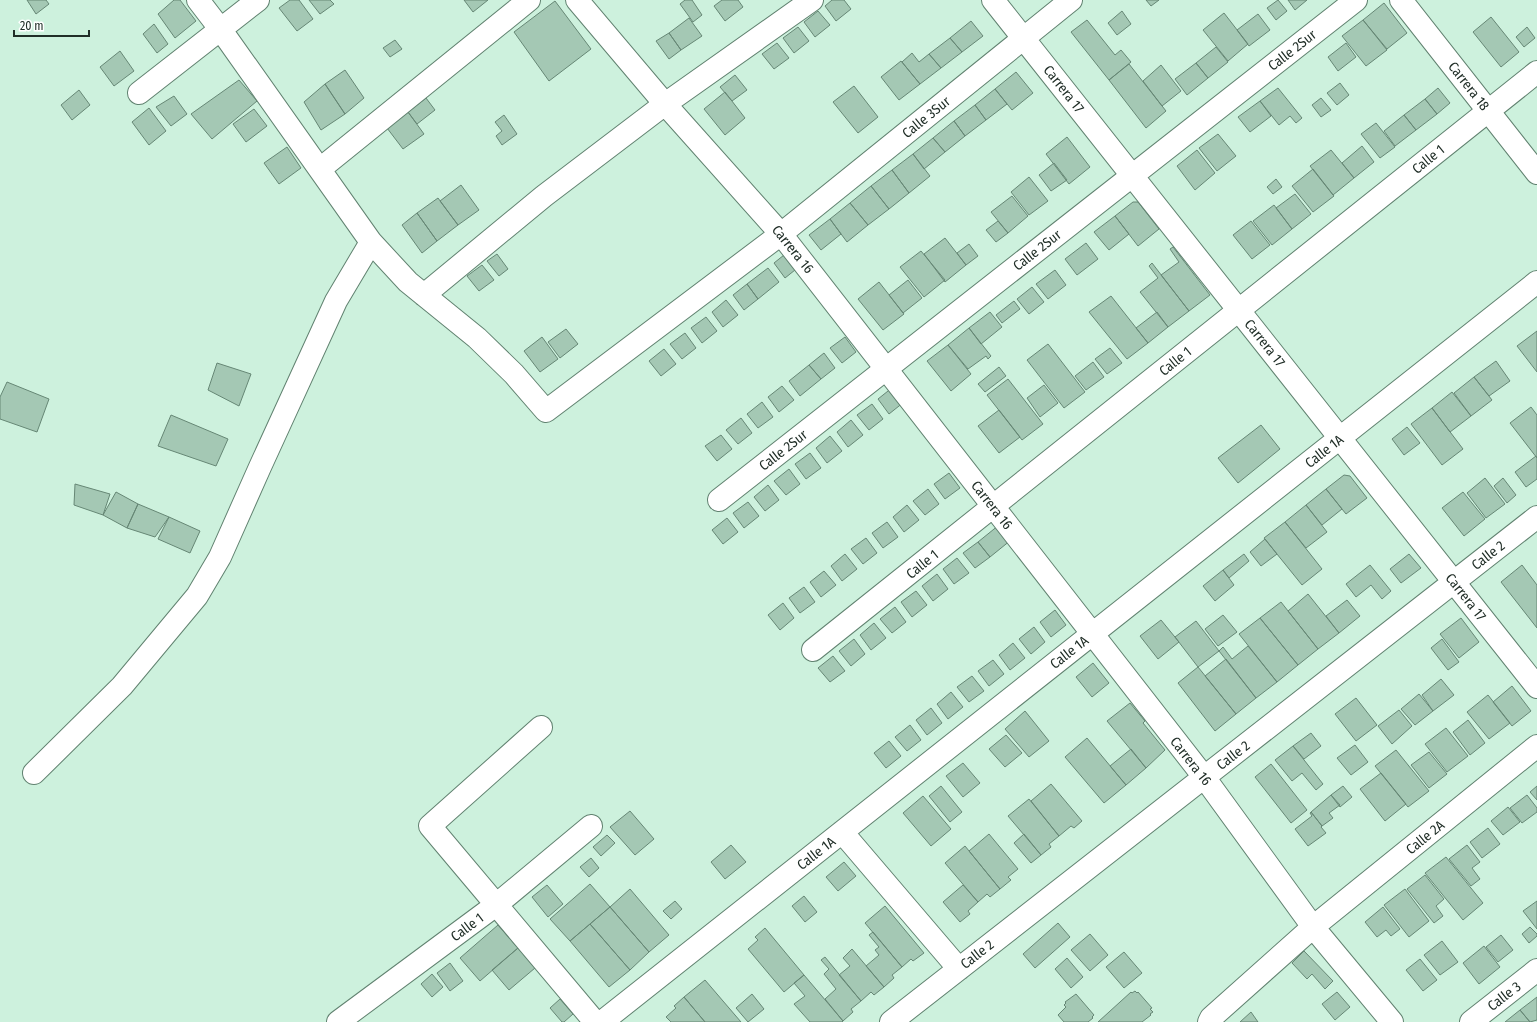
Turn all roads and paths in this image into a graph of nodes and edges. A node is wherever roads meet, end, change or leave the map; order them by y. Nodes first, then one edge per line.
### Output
1 (198, 0) edge
2 (258, 0) edge
3 (528, 0) edge
4 (577, 0) edge
5 (812, 0) edge
6 (993, 0) edge
7 (1071, 0) edge
8 (1356, 0) edge
9 (1401, 0) edge
10 (221, 30) junction
11 (1023, 39) junction
12 (1537, 72) edge
13 (139, 93) dead end
14 (665, 104) junction
15 (1488, 111) junction
16 (320, 169) junction
17 (1537, 173) edge
18 (1132, 176) junction
19 (781, 234) junction
20 (371, 242) junction
21 (1537, 282) edge
22 (424, 295) junction
23 (1239, 310) junction
24 (886, 368) junction
25 (1340, 438) junction
26 (719, 500) dead end
27 (993, 506) junction
28 (1537, 517) edge
29 (1454, 582) junction
30 (1092, 634) junction
31 (813, 650) dead end
32 (1537, 686) edge
33 (542, 727) dead end
34 (1537, 746) edge
35 (34, 773) dead end
36 (1204, 777) junction
37 (591, 826) dead end
38 (842, 832) junction
39 (496, 905) junction
40 (1313, 927) junction
41 (959, 969) junction
42 (1537, 970) edge
43 (338, 1022) edge
44 (594, 1022) edge
45 (602, 1022) edge
46 (891, 1022) edge
47 (1209, 1022) edge
48 (1392, 1022) edge
49 (1471, 1022) edge

1 - 10 street
2 - 10 street
3 - 16 street
4 - 14 street, Carrera 16
5 - 14 street
6 - 11 street, Carrera 17
7 - 11 street, Calle 3Sur
8 - 18 street, Calle 2Sur
9 - 15 street, Carrera 18
10 - 13 street
10 - 16 street
11 - 18 street, Carrera 17
11 - 19 street, Calle 3Sur
12 - 15 street, Calle 1
14 - 19 street, Carrera 16
14 - 22 street
15 - 17 street, Carrera 18
15 - 23 street, Calle 1
16 - 20 street
18 - 23 street, Carrera 17
18 - 24 street, Calle 2Sur
19 - 22 street, Calle 3Sur
19 - 24 street, Carrera 16
20 - 22 street
20 - 35 street
21 - 25 street, Calle 1A
23 - 25 street, Carrera 17
23 - 27 street, Calle 1
24 - 26 street, Calle 2Sur
24 - 27 street, Carrera 16
25 - 29 street, Carrera 17
25 - 30 street, Calle 1A
27 - 30 street, Carrera 16
27 - 31 street, Calle 1
28 - 29 street, Calle 2
29 - 32 street, Carrera 17
29 - 36 street, Calle 2
30 - 36 street, Carrera 16
30 - 38 street, Calle 1A
33 - 39 street
34 - 40 street, Calle 2A
36 - 40 street, Carrera 16
36 - 41 street, Calle 2
37 - 39 street, Calle 1
38 - 41 street
38 - 45 street, Calle 1A
39 - 43 street, Calle 1
39 - 44 street
40 - 47 street, Calle 2A
40 - 48 street, Carrera 16
41 - 46 street, Calle 2
42 - 49 street, Calle 3

